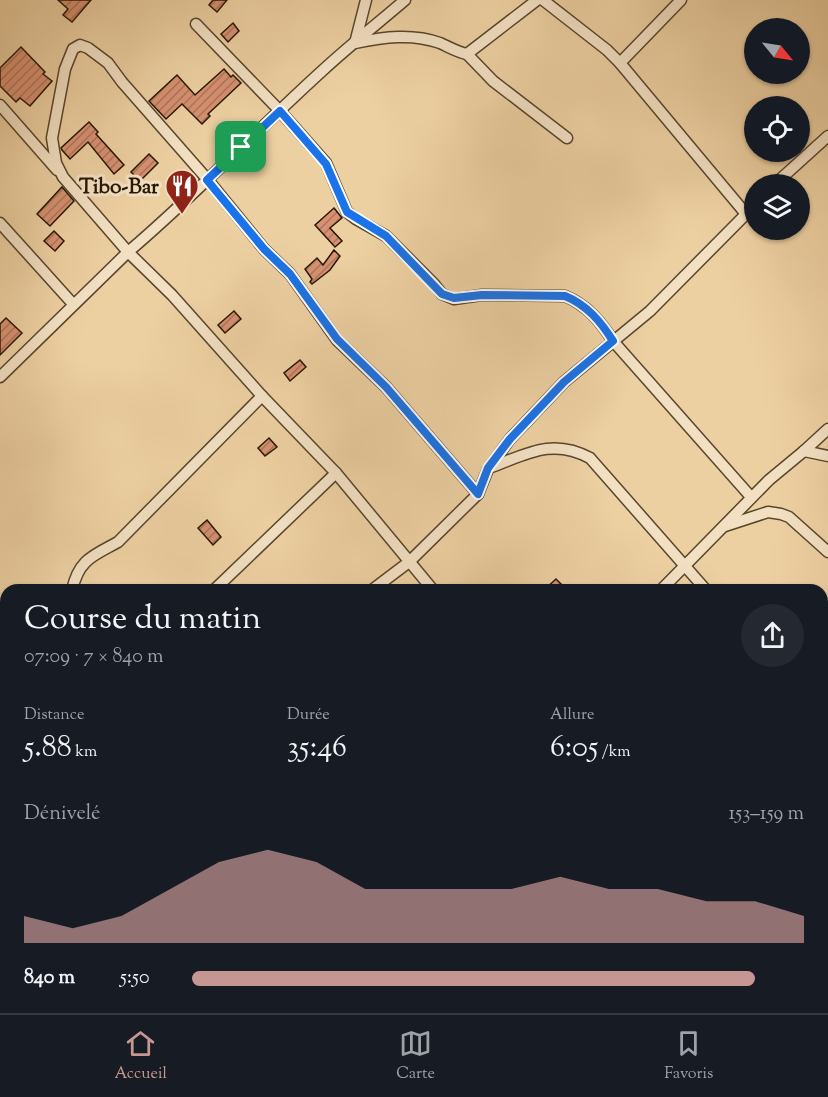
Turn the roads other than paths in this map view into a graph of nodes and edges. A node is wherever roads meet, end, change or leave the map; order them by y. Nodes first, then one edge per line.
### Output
1 (366, 0) edge
2 (405, 0) edge
3 (537, 0) edge
4 (543, 0) edge
5 (681, 0) edge
6 (196, 24) dead end
7 (355, 42) junction
8 (467, 54) junction
9 (620, 63) junction
10 (0, 105) edge
11 (280, 111) junction
12 (828, 136) edge
13 (567, 138) dead end
14 (786, 174) edge
15 (63, 177) junction
16 (207, 180) junction
17 (744, 203) edge
18 (744, 216) edge
19 (0, 223) edge
20 (128, 252) junction
21 (73, 304) junction
22 (613, 341) junction
23 (0, 377) edge
24 (262, 396) junction
25 (828, 429) edge
26 (804, 451) junction
27 (828, 456) edge
28 (488, 468) junction
29 (336, 473) junction
30 (478, 494) junction
31 (751, 497) junction
32 (722, 527) junction
33 (828, 552) edge
34 (409, 562) junction
35 (685, 566) junction
36 (73, 584) edge
37 (220, 584) edge
38 (380, 584) edge
39 (428, 584) edge
40 (667, 584) edge
41 (701, 584) edge

1 - 7 street
2 - 7 street
3 - 8 street
4 - 9 street
5 - 9 street
6 - 11 street
7 - 8 street
7 - 11 street
8 - 13 street
9 - 17 street
10 - 15 street
11 - 16 street
11 - 22 street
12 - 14 street
15 - 16 street
15 - 20 street
16 - 20 street
16 - 30 street
18 - 22 street
19 - 21 street
20 - 21 street
20 - 24 street
21 - 23 street
22 - 28 street
22 - 31 street
24 - 29 street
24 - 36 street
25 - 26 street
26 - 27 street
26 - 31 street
28 - 30 street
28 - 35 street
29 - 34 street
29 - 37 street
30 - 34 street
31 - 32 street
32 - 33 street
32 - 35 street
34 - 38 street
34 - 39 street
35 - 40 street
35 - 41 street

